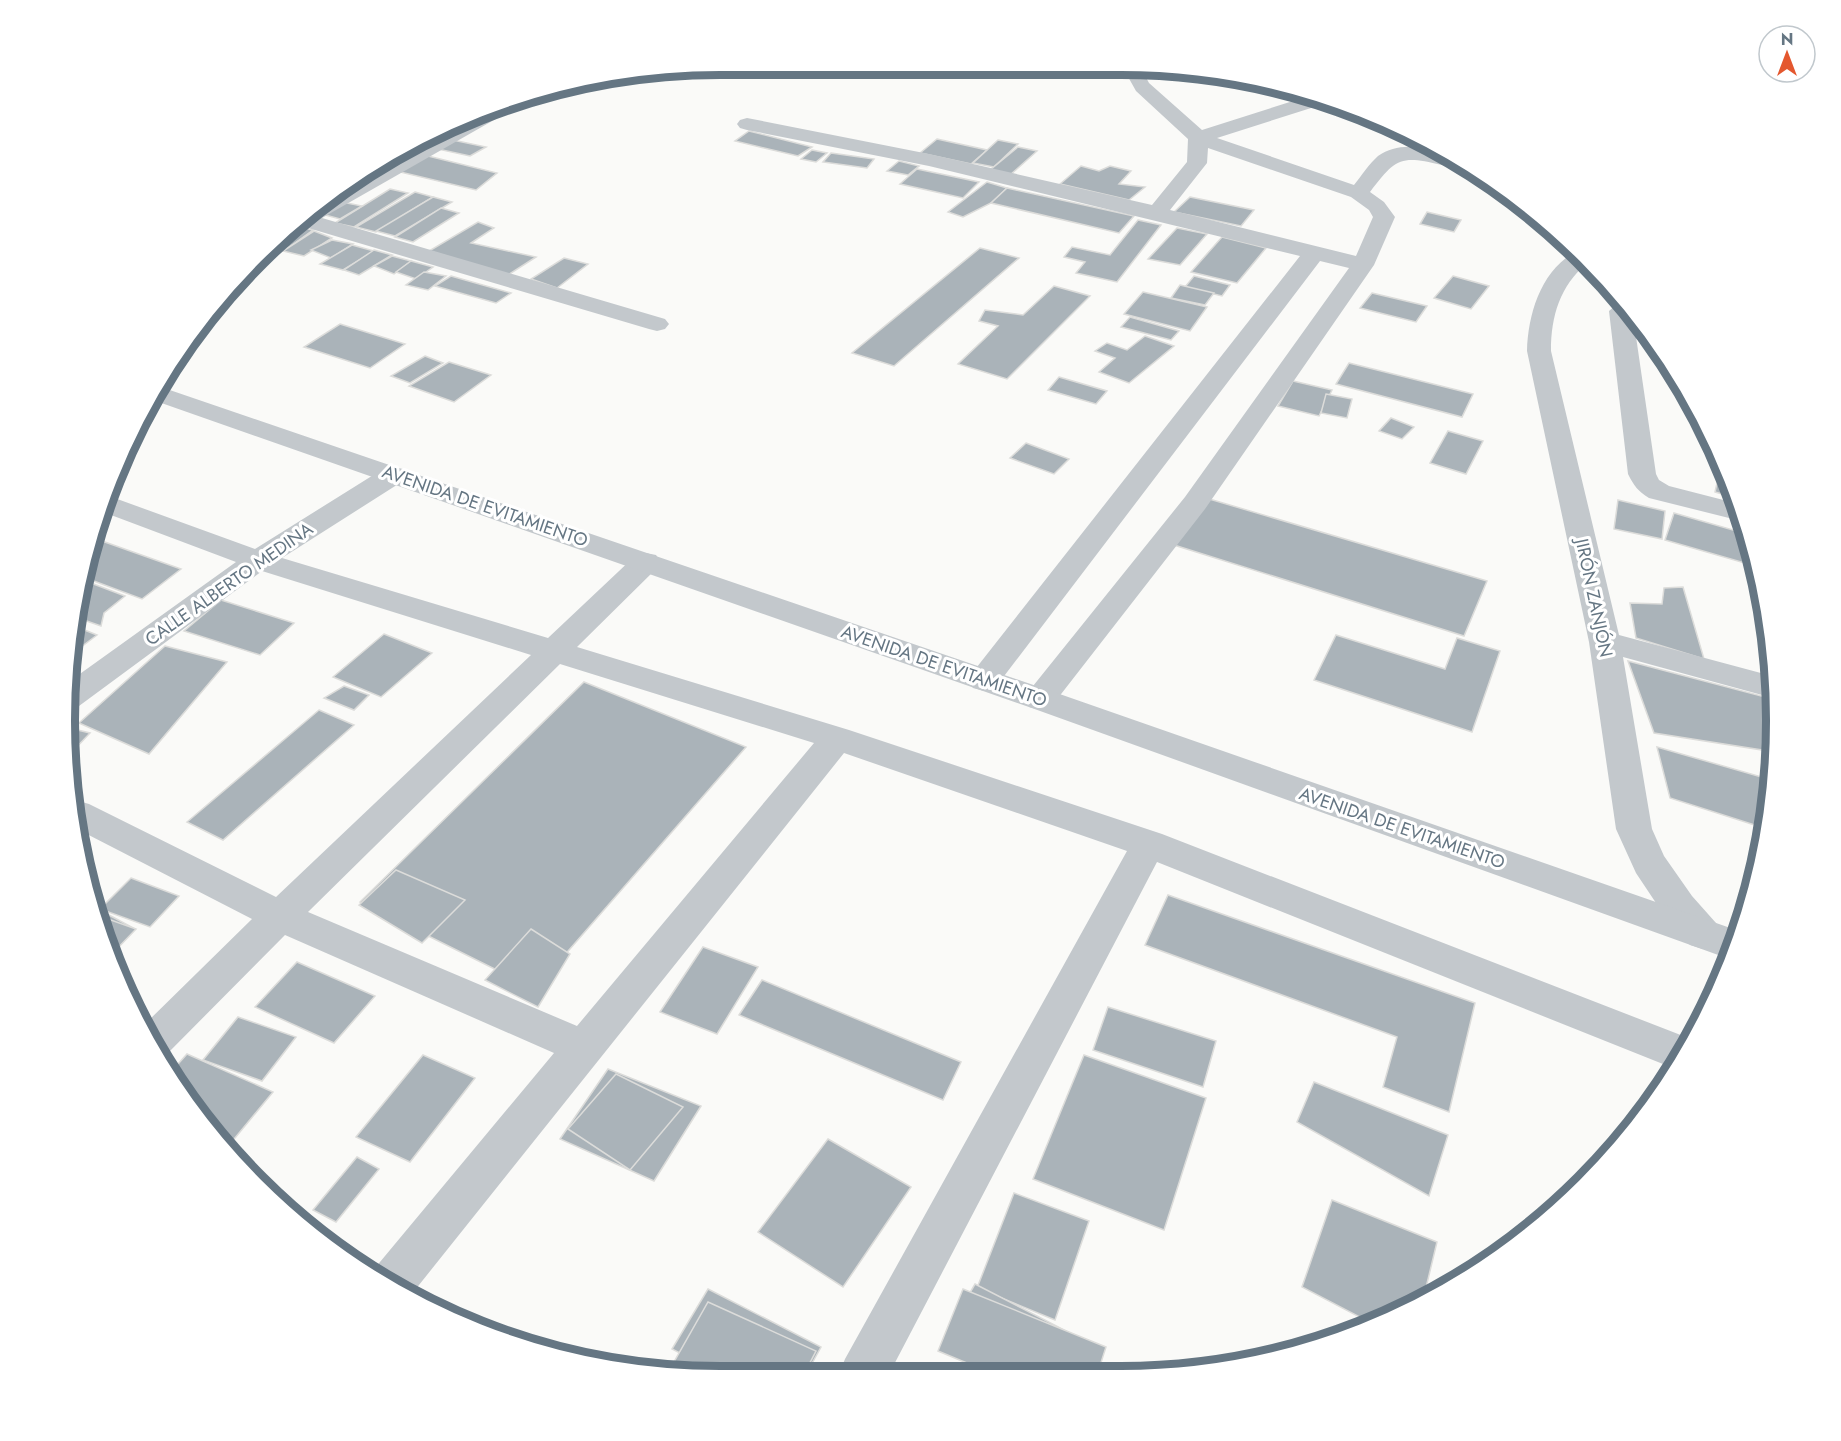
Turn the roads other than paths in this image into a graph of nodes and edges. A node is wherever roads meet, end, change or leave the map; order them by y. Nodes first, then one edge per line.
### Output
1 (1133, 75) edge
2 (1308, 103) edge
3 (747, 124) dead end
4 (471, 125) edge
5 (1198, 138) junction
6 (1437, 158) edge
7 (1358, 193) junction
8 (344, 197) edge
9 (1157, 213) junction
10 (311, 222) edge
11 (1314, 253) junction
12 (1575, 263) edge
13 (1363, 265) junction
14 (1621, 314) edge
15 (657, 324) dead end
16 (163, 395) edge
17 (393, 475) junction
18 (112, 506) edge
19 (1731, 511) edge
20 (258, 560) junction
21 (646, 562) junction
22 (1605, 642) junction
23 (556, 651) junction
24 (984, 680) junction
25 (1765, 685) edge
26 (76, 692) edge
27 (1040, 699) junction
28 (837, 738) junction
29 (83, 816) edge
30 (1149, 844) junction
31 (280, 916) junction
32 (1703, 934) junction
33 (1727, 942) edge
34 (158, 1037) edge
35 (583, 1047) junction
36 (1675, 1051) edge
37 (396, 1278) edge
38 (867, 1366) edge

1 - 5 street
2 - 5 street
3 - 9 street
4 - 8 street
5 - 7 street
5 - 9 street
6 - 7 street
7 - 13 street
9 - 11 street
10 - 15 street
11 - 13 street
11 - 24 street
12 - 22 street, JIRÓN ZANJÓN
13 - 27 street
14 - 19 street
16 - 17 street, AVENIDA DE EVITAMIENTO
17 - 20 street, CALLE ALBERTO MEDINA
17 - 21 street, AVENIDA DE EVITAMIENTO
18 - 20 street
20 - 23 street
20 - 26 street, CALLE ALBERTO MEDINA
21 - 23 street
21 - 24 street, AVENIDA DE EVITAMIENTO
22 - 25 street
22 - 32 street, JIRÓN ZANJÓN
23 - 28 street
23 - 31 street
24 - 27 street, AVENIDA DE EVITAMIENTO
27 - 32 street, AVENIDA DE EVITAMIENTO
28 - 30 street
28 - 35 street
29 - 31 street
30 - 36 street
30 - 38 street
31 - 34 street
31 - 35 street
32 - 33 street, AVENIDA DE EVITAMIENTO
35 - 37 street

